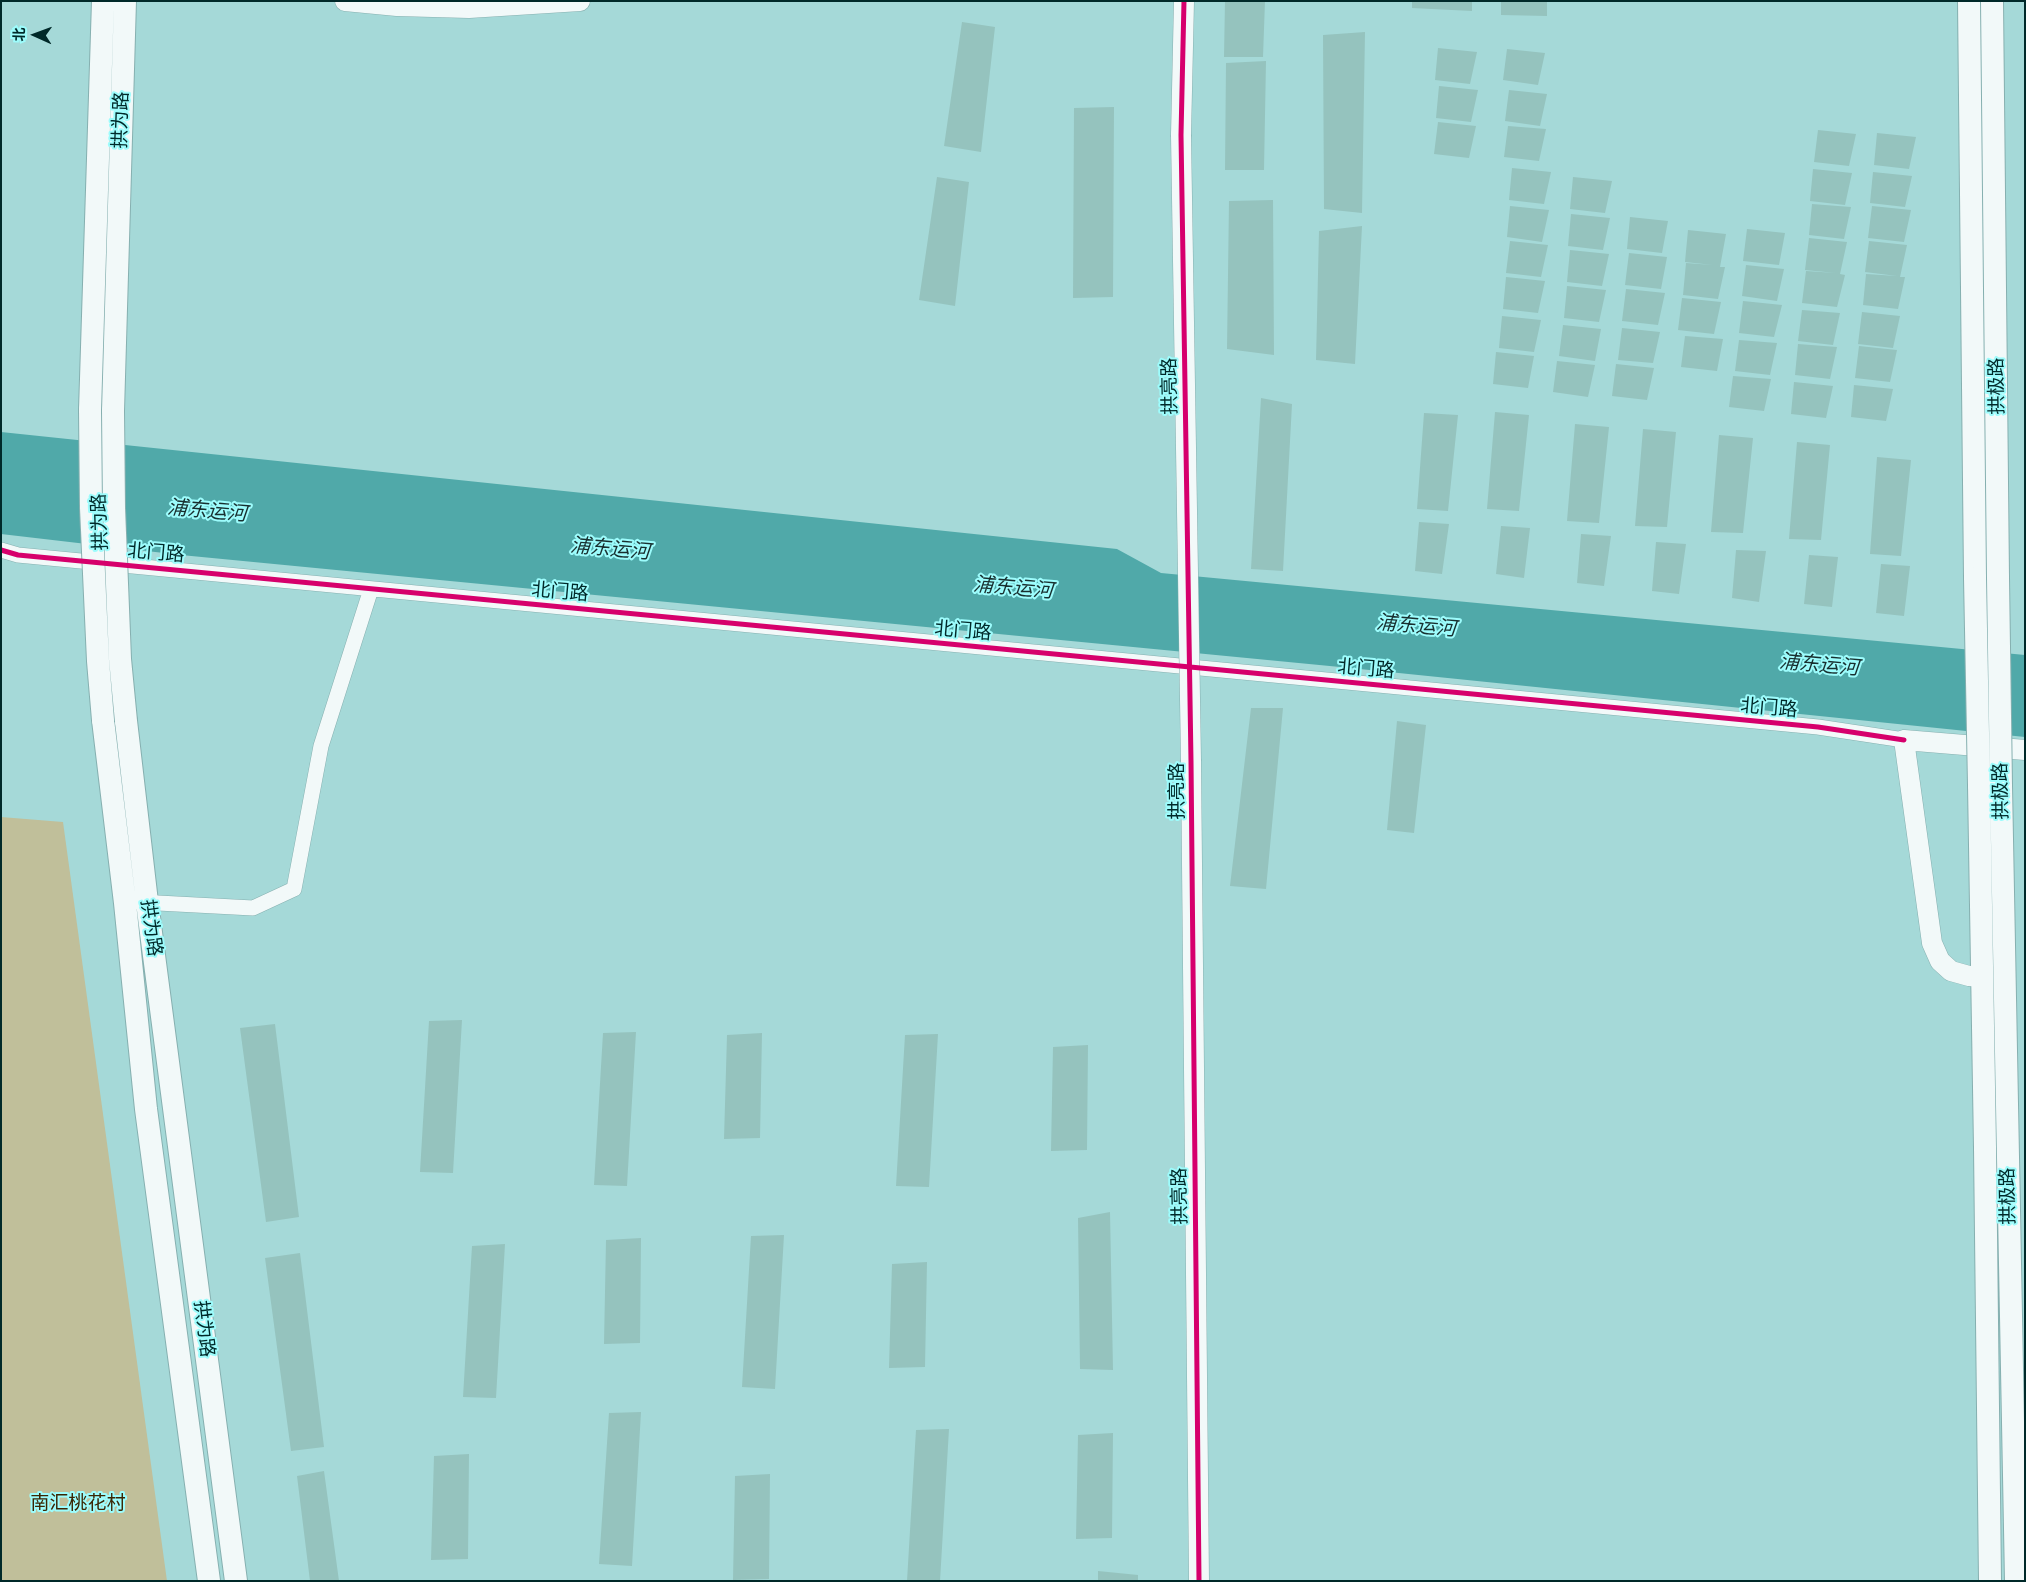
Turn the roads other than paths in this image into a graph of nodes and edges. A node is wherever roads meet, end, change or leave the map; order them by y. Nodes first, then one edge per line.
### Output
1 (103, 1) edge
2 (125, 1) edge
3 (345, 1) edge
4 (580, 1) edge
5 (1184, 1) edge
6 (1969, 1) edge
7 (1992, 1) edge
8 (1, 550) edge
9 (371, 589) junction
10 (1904, 740) junction
11 (2025, 750) edge
12 (147, 902) junction
13 (125, 903) junction
14 (1982, 977) junction
15 (209, 1581) edge
16 (236, 1581) edge
17 (1198, 1581) edge
18 (1990, 1581) edge
19 (2016, 1581) edge

1 - 13 main road, 拱为路, bridge
2 - 12 main road, 拱为路, bridge
3 - 4 street
5 - 17 street, 拱亮路, bridge
6 - 14 main road, 拱极路, bridge
7 - 19 main road, 拱极路, bridge
8 - 9 street, 北门路
9 - 10 street, 北门路
9 - 12 street
10 - 11 street, 北门路
10 - 14 street
12 - 13 street
12 - 16 main road, 拱为路
13 - 15 main road, 拱为路
14 - 18 main road, 拱极路

